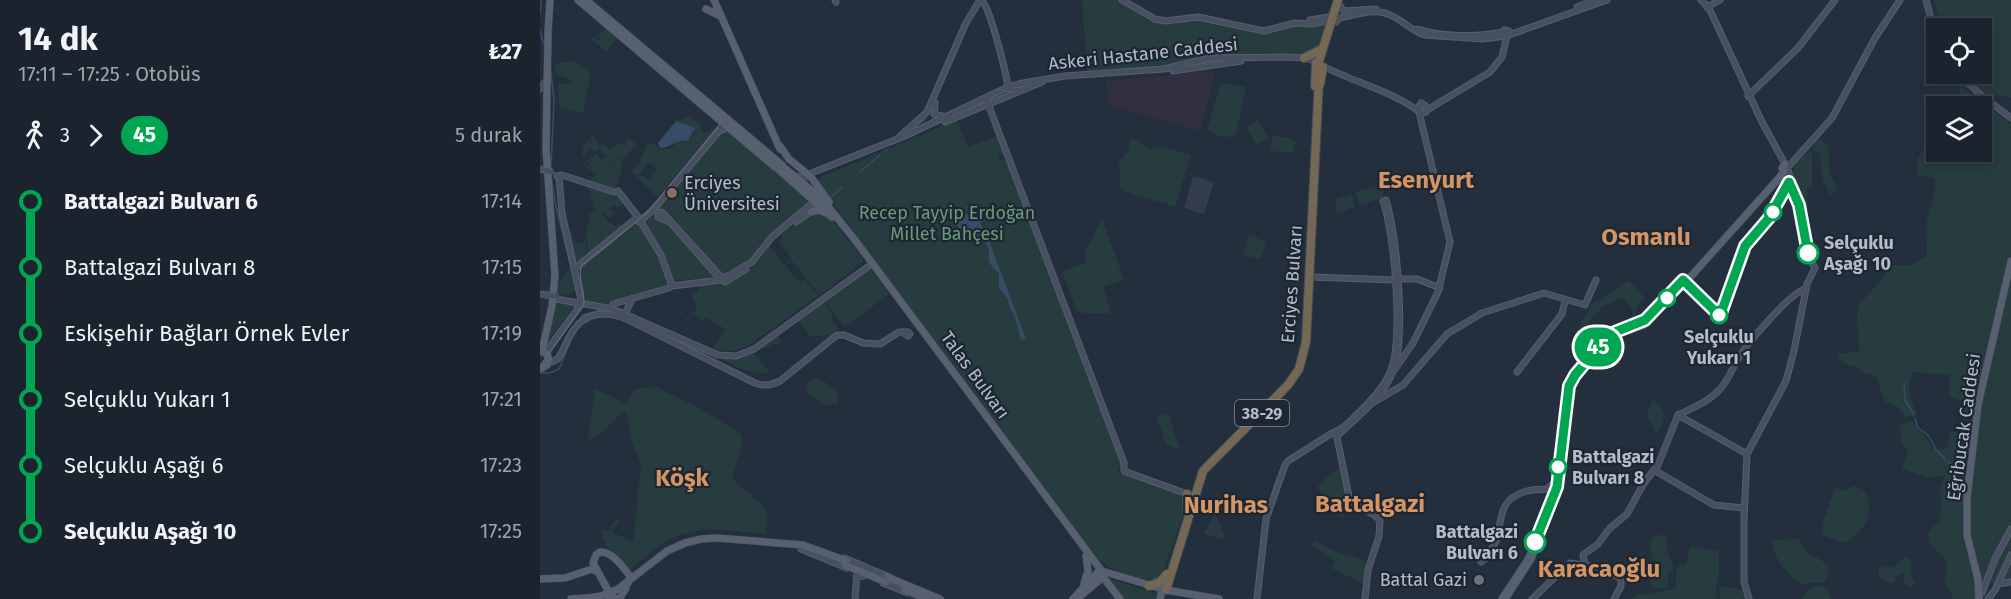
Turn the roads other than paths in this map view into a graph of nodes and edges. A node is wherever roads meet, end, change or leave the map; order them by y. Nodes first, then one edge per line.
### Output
1 (545, 0) edge
2 (550, 0) edge
3 (578, 0) edge
4 (586, 0) edge
5 (1122, 0) edge
6 (1129, 0) edge
7 (1595, 0) edge
8 (1607, 0) edge
9 (1701, 0) edge
10 (1720, 0) edge
11 (1835, 0) edge
12 (1898, 0) edge
13 (1928, 0) edge
14 (983, 2) edge
15 (1339, 2) edge
16 (711, 3) edge
17 (1707, 7) junction
18 (721, 10) junction
19 (991, 16) junction
20 (1932, 18) edge
21 (1934, 18) edge
22 (1332, 19) junction
23 (1506, 34) junction
24 (1320, 64) junction
25 (1007, 79) junction
26 (1970, 84) edge
27 (1015, 85) junction
28 (1008, 87) junction
29 (1000, 91) junction
30 (542, 92) edge
31 (1013, 93) junction
32 (1748, 96) junction
33 (988, 101) junction
34 (976, 105) junction
35 (1423, 109) junction
36 (991, 113) junction
37 (946, 117) junction
38 (2011, 117) edge
39 (1314, 122) junction
40 (1425, 122) junction
41 (728, 128) junction
42 (897, 139) junction
43 (1427, 141) junction
44 (780, 149) junction
45 (770, 155) junction
46 (1781, 157) junction
47 (1792, 159) junction
48 (779, 166) junction
49 (1785, 168) junction
50 (540, 170) edge
51 (791, 173) junction
52 (558, 175) junction
53 (811, 176) junction
54 (1791, 180) junction
55 (1795, 191) junction
56 (817, 200) junction
57 (1385, 202) dead end
58 (809, 210) junction
59 (829, 214) junction
60 (639, 220) junction
61 (2011, 261) edge
62 (870, 263) junction
63 (2011, 268) edge
64 (575, 269) junction
65 (1310, 277) junction
66 (1396, 280) junction
67 (1596, 280) dead end
68 (723, 281) junction
69 (1683, 282) junction
70 (670, 287) junction
71 (1440, 288) junction
72 (1806, 289) junction
73 (540, 295) edge
74 (632, 299) junction
75 (577, 301) junction
76 (1565, 301) junction
77 (613, 304) dead end
78 (626, 313) junction
79 (920, 332) junction
80 (544, 342) edge
81 (545, 354) edge
82 (540, 369) edge
83 (1393, 370) junction
84 (1517, 372) dead end
85 (1372, 402) junction
86 (1678, 415) junction
87 (1334, 436) junction
88 (1747, 454) junction
89 (1126, 469) junction
90 (1654, 470) junction
91 (1558, 481) junction
92 (1192, 494) junction
93 (1744, 508) junction
94 (2011, 529) edge
95 (1081, 544) junction
96 (804, 548) junction
97 (2011, 555) edge
98 (1088, 556) junction
99 (594, 560) junction
100 (1481, 562) dead end
101 (1585, 565) junction
102 (864, 566) junction
103 (1993, 566) junction
104 (592, 570) junction
105 (860, 574) junction
106 (1101, 574) junction
107 (2001, 574) junction
108 (1117, 575) junction
109 (540, 579) edge
110 (2011, 582) edge
111 (1987, 583) junction
112 (626, 585) junction
113 (1149, 585) junction
114 (1998, 585) junction
115 (1081, 588) junction
116 (1164, 590) edge
117 (1176, 592) joint
118 (609, 595) edge
119 (922, 595) edge
120 (1982, 597) edge
121 (587, 598) edge
122 (571, 599) edge
123 (603, 599) edge
124 (617, 599) edge
125 (856, 599) edge
126 (940, 599) edge
127 (1073, 599) edge
128 (1079, 599) edge
129 (1118, 599) edge
130 (1197, 599) edge
131 (1219, 599) edge
132 (1258, 599) edge
133 (1365, 599) edge
134 (1504, 599) edge
135 (1532, 599) edge
136 (1614, 599) edge
137 (1749, 599) edge
138 (1989, 599) edge
139 (1994, 599) edge

1 - 30 main road
2 - 80 main road
3 - 41 main road, Talas Bulvarı
4 - 45 main road, Talas Bulvarı
5 - 22 street
6 - 22 street
7 - 23 street
8 - 23 street
9 - 17 street
10 - 17 street
11 - 32 street
12 - 47 street
13 - 20 street
13 - 21 street
14 - 19 street
14 - 37 street
14 - 42 street
15 - 22 highway
15 - 23 street
15 - 24 highway, Erciyes Bulvarı / 38-29
16 - 18 main road
16 - 18 main road
17 - 32 street
18 - 44 main road
19 - 25 street
19 - 27 street
22 - 23 street
22 - 24 highway
23 - 35 street
24 - 27 street, Askeri Hastane Caddesi
24 - 31 street, Askeri Hastane Caddesi
24 - 35 street
24 - 39 highway, Erciyes Bulvarı / 38-29
24 - 39 highway
24 - 65 highway, Erciyes Bulvarı / 38-29
25 - 28 street
25 - 29 street
26 - 38 street
27 - 28 street, Askeri Hastane Caddesi
27 - 31 street
28 - 29 street, Askeri Hastane Caddesi
28 - 31 street
29 - 33 street, Askeri Hastane Caddesi
30 - 80 main road
31 - 33 street, Askeri Hastane Caddesi
32 - 46 street
32 - 49 street
33 - 34 street
33 - 36 street
33 - 89 street
34 - 36 street
34 - 37 street
34 - 53 street
35 - 40 street
35 - 40 street
35 - 43 street
36 - 89 street
37 - 42 street
39 - 92 highway, Erciyes Bulvarı / 38-29
40 - 43 street
41 - 48 main road, Talas Bulvarı
41 - 60 street
42 - 53 street
43 - 71 street
44 - 45 main road
44 - 48 main road
44 - 51 main road
44 - 53 main road
45 - 48 main road, Talas Bulvarı
46 - 47 street
46 - 49 street
47 - 49 street
47 - 54 street
48 - 51 main road, Talas Bulvarı
48 - 56 main road, Talas Bulvarı
49 - 54 street
49 - 55 street
49 - 69 main road
50 - 52 street, bridge
51 - 53 street
51 - 56 main road, Talas Bulvarı
52 - 60 street
52 - 64 street
53 - 56 street
53 - 95 main road
54 - 55 street
55 - 72 street
56 - 58 main road
56 - 58 street
56 - 59 main road, Talas Bulvarı
56 - 62 main road, Talas Bulvarı
57 - 66 street
58 - 59 main road
58 - 68 street
59 - 62 main road, Talas Bulvarı
60 - 64 street
60 - 70 street
61 - 120 main road, Eğribucak Caddesi
62 - 78 street
62 - 79 main road, Talas Bulvarı
62 - 95 main road, Talas Bulvarı
63 - 120 main road, Eğribucak Caddesi
64 - 75 street
64 - 75 street
65 - 66 street
65 - 92 highway, Erciyes Bulvarı / 38-29
66 - 71 street
66 - 83 street
66 - 85 street
67 - 76 street
68 - 68 street
68 - 70 street
69 - 91 main road
69 - 134 main road
70 - 74 street
71 - 83 street
72 - 86 street
72 - 88 street
73 - 75 street, bridge
74 - 77 street
74 - 78 street
75 - 78 street
75 - 80 street
75 - 81 street
76 - 84 street
76 - 85 street
79 - 81 street
79 - 98 main road, Talas Bulvarı
80 - 81 main road
81 - 82 main road
83 - 85 street
85 - 87 street
86 - 88 street
86 - 90 street
87 - 132 street
87 - 133 street
88 - 93 street
89 - 92 street
90 - 93 street
90 - 101 street
91 - 100 street
91 - 134 main road
92 - 116 highway, Erciyes Bulvarı / 38-29
92 - 116 highway, Erciyes Bulvarı / 38-29
93 - 137 street
94 - 103 street
95 - 98 main road, Talas Bulvarı
96 - 102 street
96 - 105 street
96 - 112 main road
96 - 119 main road
97 - 107 street
98 - 106 main road, Talas Bulvarı
98 - 108 main road
98 - 115 main road
99 - 104 main road
99 - 112 main road
99 - 112 main road
101 - 135 street
101 - 136 street
102 - 105 street
102 - 105 street
102 - 119 street
103 - 107 street
103 - 111 street
104 - 109 main road
104 - 118 main road
104 - 121 main road
105 - 119 street
105 - 125 street
106 - 108 main road
106 - 115 main road
106 - 116 main road
106 - 128 main road
106 - 129 main road, Talas Bulvarı
107 - 114 street
108 - 113 main road
110 - 114 street
111 - 114 street
111 - 120 street
112 - 121 main road
112 - 123 main road
112 - 124 main road
113 - 116 main road
113 - 116 highway
114 - 138 street
114 - 139 street
115 - 127 main road
116 - 117 highway
116 - 130 main road
117 - 131 main road
118 - 124 main road
119 - 126 main road
121 - 122 main road

